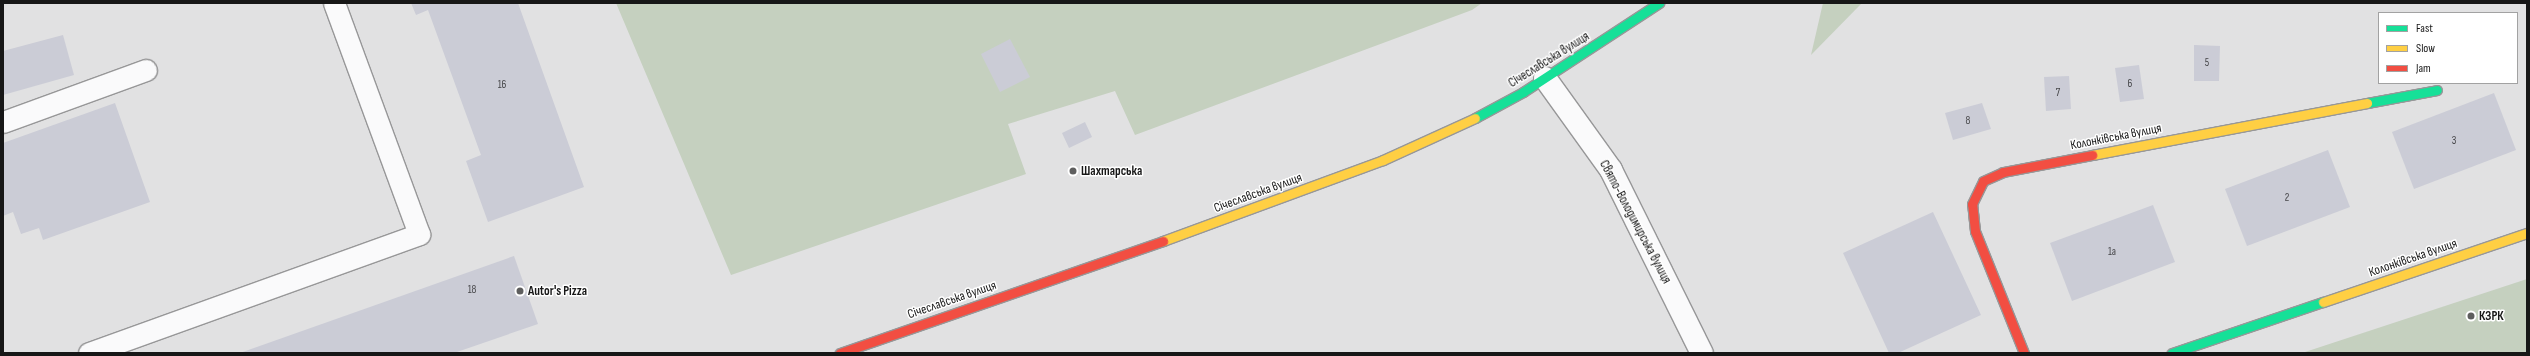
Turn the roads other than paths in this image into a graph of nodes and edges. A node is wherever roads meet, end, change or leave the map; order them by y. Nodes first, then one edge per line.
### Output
1 (334, 3) edge
2 (1659, 3) edge
3 (146, 70) dead end
4 (1545, 78) junction
5 (2437, 90) dead end
6 (3, 122) edge
7 (2527, 233) edge
8 (98, 351) edge
9 (840, 353) edge
10 (1702, 353) edge
11 (2024, 353) edge
12 (2172, 353) edge

1 - 8 lane
2 - 4 street, Січеславська вулиця
3 - 6 lane
4 - 9 street, Січеславська вулиця
4 - 10 street, Свято-Володимирська вулиця
5 - 11 street, Колонківська вулиця
7 - 12 street, Колонківська вулиця

